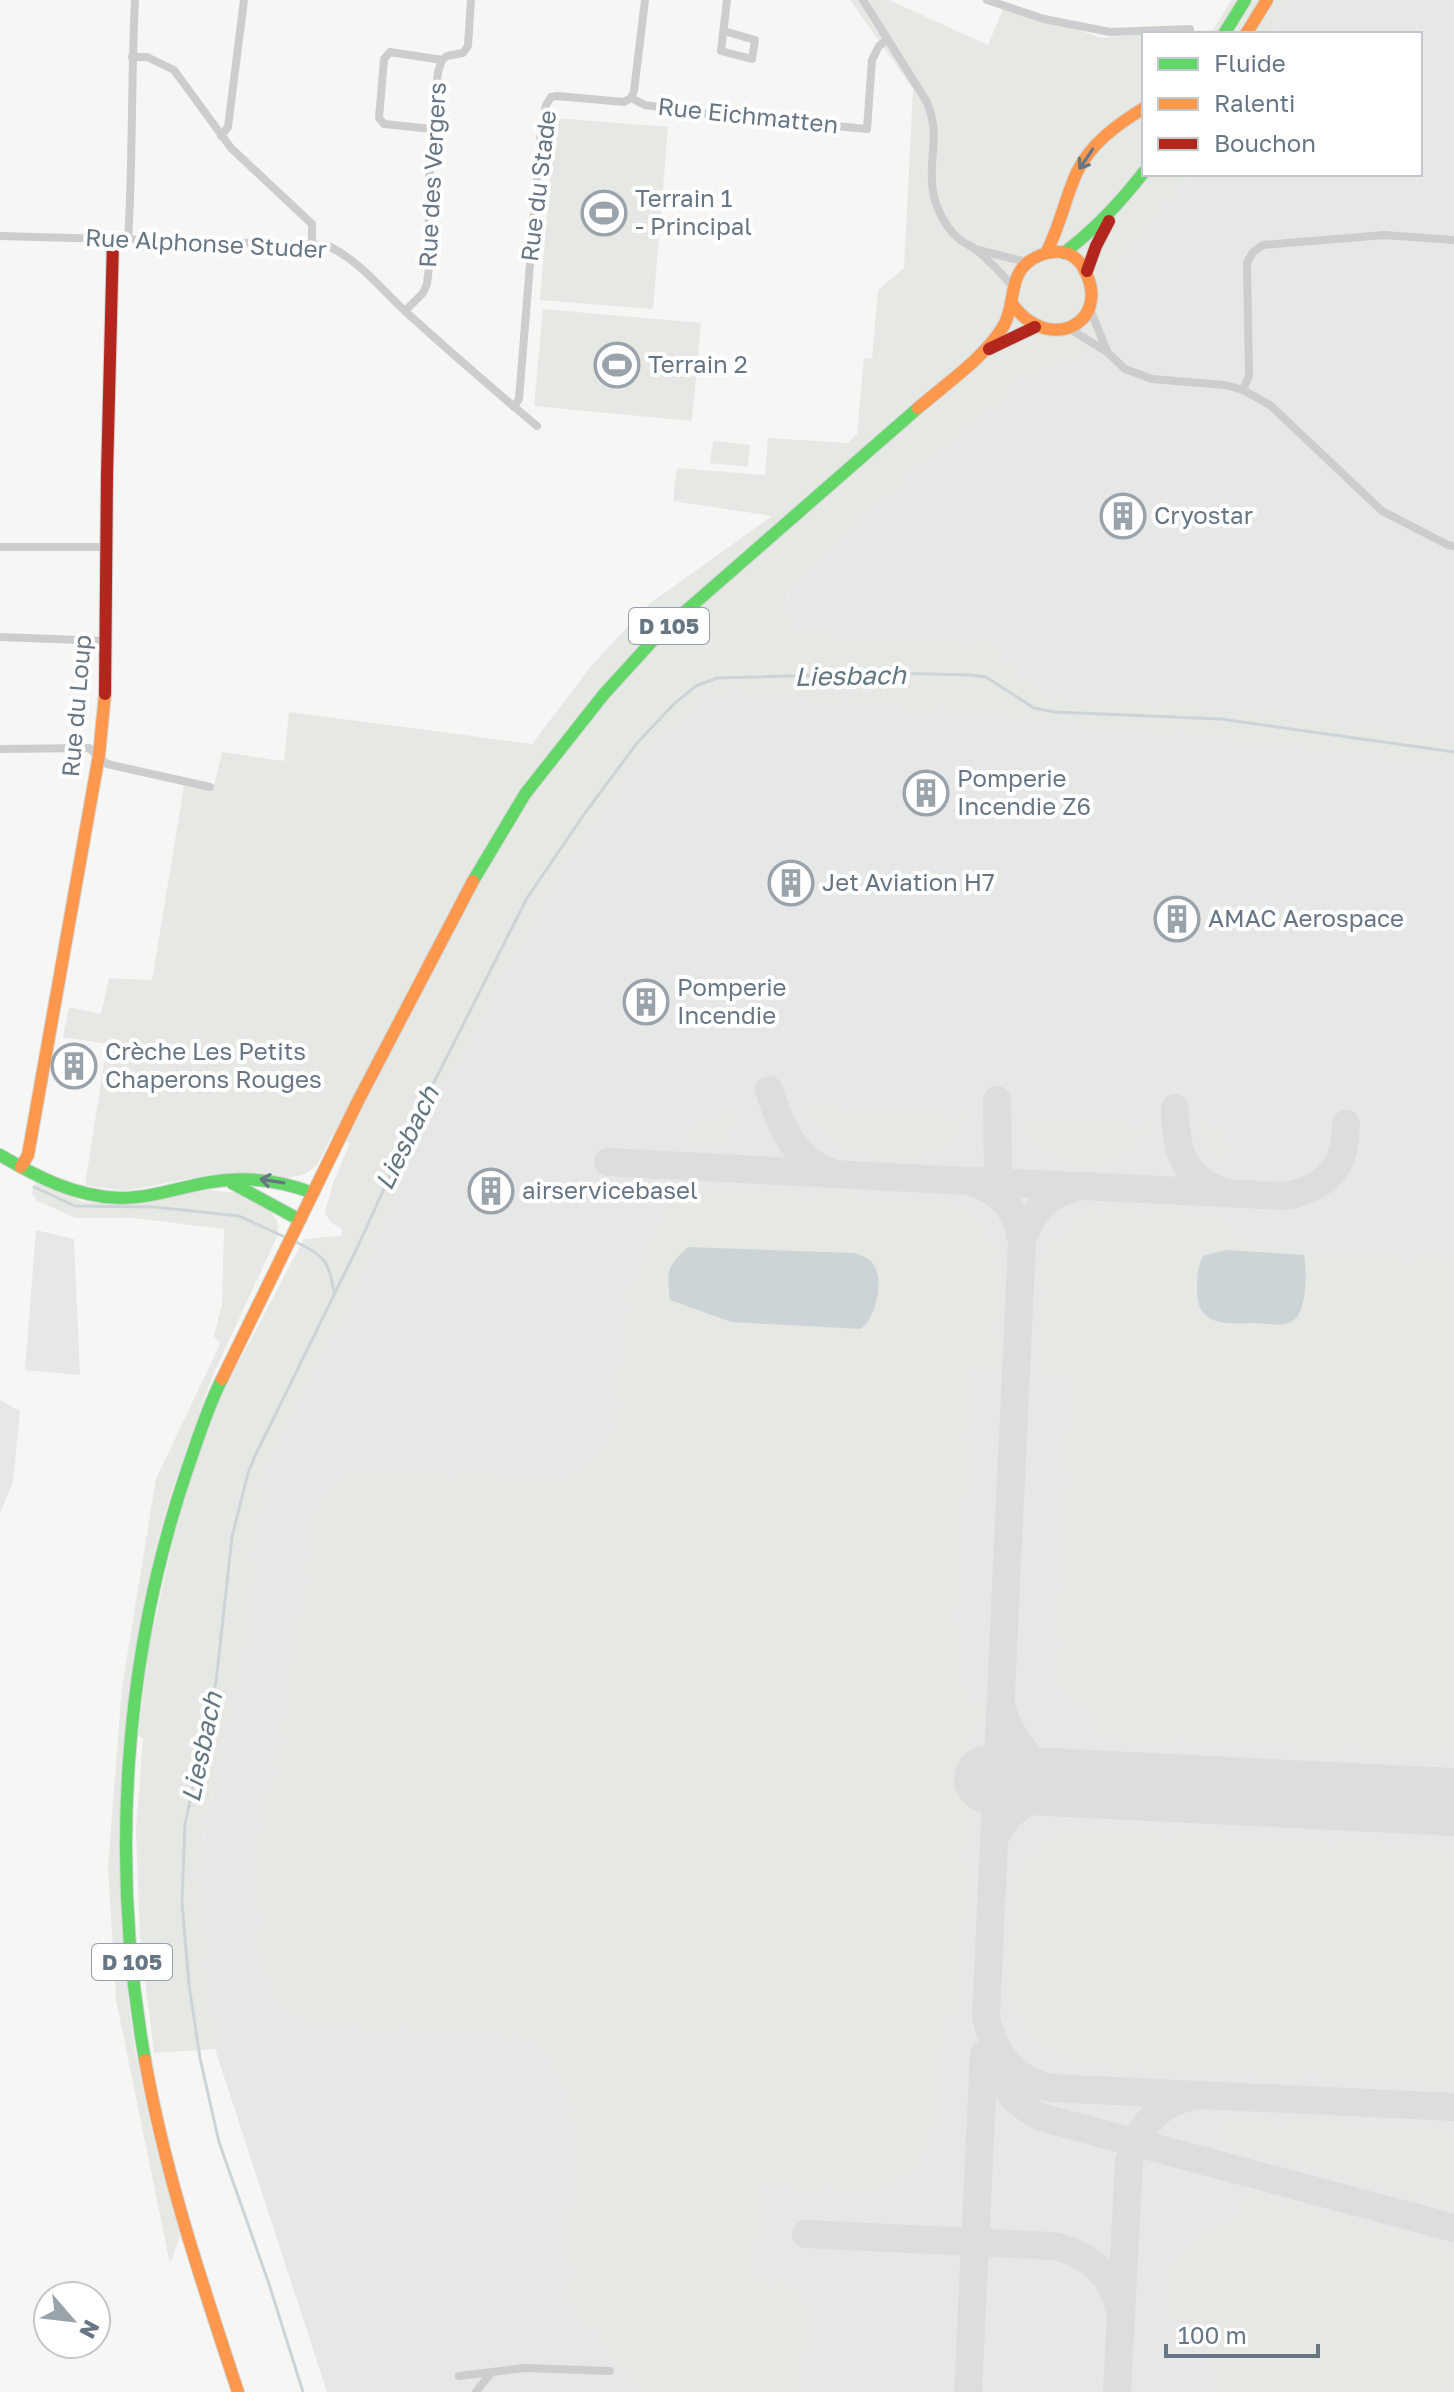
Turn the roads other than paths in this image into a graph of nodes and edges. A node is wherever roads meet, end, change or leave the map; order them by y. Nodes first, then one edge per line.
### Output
1 (135, 0) edge
2 (244, 0) edge
3 (471, 0) edge
4 (645, 0) edge
5 (727, 0) edge
6 (863, 0) edge
7 (987, 0) edge
8 (1245, 0) edge
9 (1267, 0) edge
10 (1190, 29) dead end
11 (724, 31) junction
12 (1225, 32) edge
13 (1247, 32) edge
14 (888, 39) junction
15 (132, 57) junction
16 (442, 60) junction
17 (631, 98) junction
18 (1142, 109) edge
19 (432, 129) junction
20 (221, 136) junction
21 (1142, 175) edge
22 (1116, 208) junction
23 (0, 236) edge
24 (113, 240) junction
25 (1454, 240) edge
26 (128, 241) junction
27 (312, 244) junction
28 (974, 248) junction
29 (1046, 253) junction
30 (1064, 253) junction
31 (1028, 262) junction
32 (1087, 271) junction
33 (1014, 288) junction
34 (1013, 305) junction
35 (1090, 309) junction
36 (405, 311) junction
37 (1035, 327) junction
38 (1068, 327) junction
39 (982, 352) junction
40 (1107, 352) junction
41 (1243, 390) junction
42 (514, 407) junction
43 (537, 426) dead end
44 (1454, 546) edge
45 (0, 547) edge
46 (107, 547) junction
47 (0, 637) edge
48 (106, 641) junction
49 (0, 749) edge
50 (99, 755) junction
51 (210, 787) dead end
52 (0, 1155) edge
53 (21, 1167) junction
54 (229, 1182) junction
55 (313, 1193) junction
56 (298, 1225) junction
57 (610, 2371) dead end
58 (491, 2373) junction
59 (459, 2376) dead end
60 (238, 2392) edge
61 (476, 2392) edge

1 - 15 street
2 - 20 street
3 - 16 street, Rue des Vergers
4 - 17 street
5 - 11 street
6 - 14 street
7 - 10 street
8 - 12 main road
9 - 13 main road
11 - 11 street
14 - 17 street, Rue Eichmatten
14 - 28 street
15 - 20 street
15 - 26 street
16 - 19 street, Rue des Vergers
16 - 19 street
17 - 42 street, Rue du Stade
18 -> 29 main road
19 - 36 street, Rue des Vergers
20 - 27 street
21 - 22 main road
22 - 30 main road
22 - 32 main road
23 - 24 street, Rue Alphonse Studer
24 - 26 street, Rue Alphonse Studer
24 - 46 main road, Rue du Loup
25 - 41 street
26 - 27 street, Rue Alphonse Studer
27 - 36 street, Rue Alphonse Studer
28 - 31 street
28 - 33 street
29 - 30 main road
29 - 31 main road
30 - 32 main road
31 - 33 main road
32 - 35 main road
33 - 34 main road
34 - 37 main road
34 - 39 main road, D 105
35 - 38 main road
35 - 40 street
36 - 42 street, Rue Alphonse Studer
37 - 38 main road
37 - 39 main road, D 105
38 - 40 street
39 - 55 main road, D 105
40 - 41 street
41 - 44 street
42 - 43 street, Rue Alphonse Studer
45 - 46 street
46 - 48 main road, Rue du Loup
47 - 48 street
48 - 50 main road, Rue du Loup
49 - 50 street
50 - 51 street
50 - 53 main road, Rue du Loup
52 - 53 main road
53 - 54 main road
55 -> 54 main road
54 - 56 main road
55 - 56 main road, D 105
56 - 60 main road, D 105
57 - 58 street
58 - 59 street
58 - 61 street

